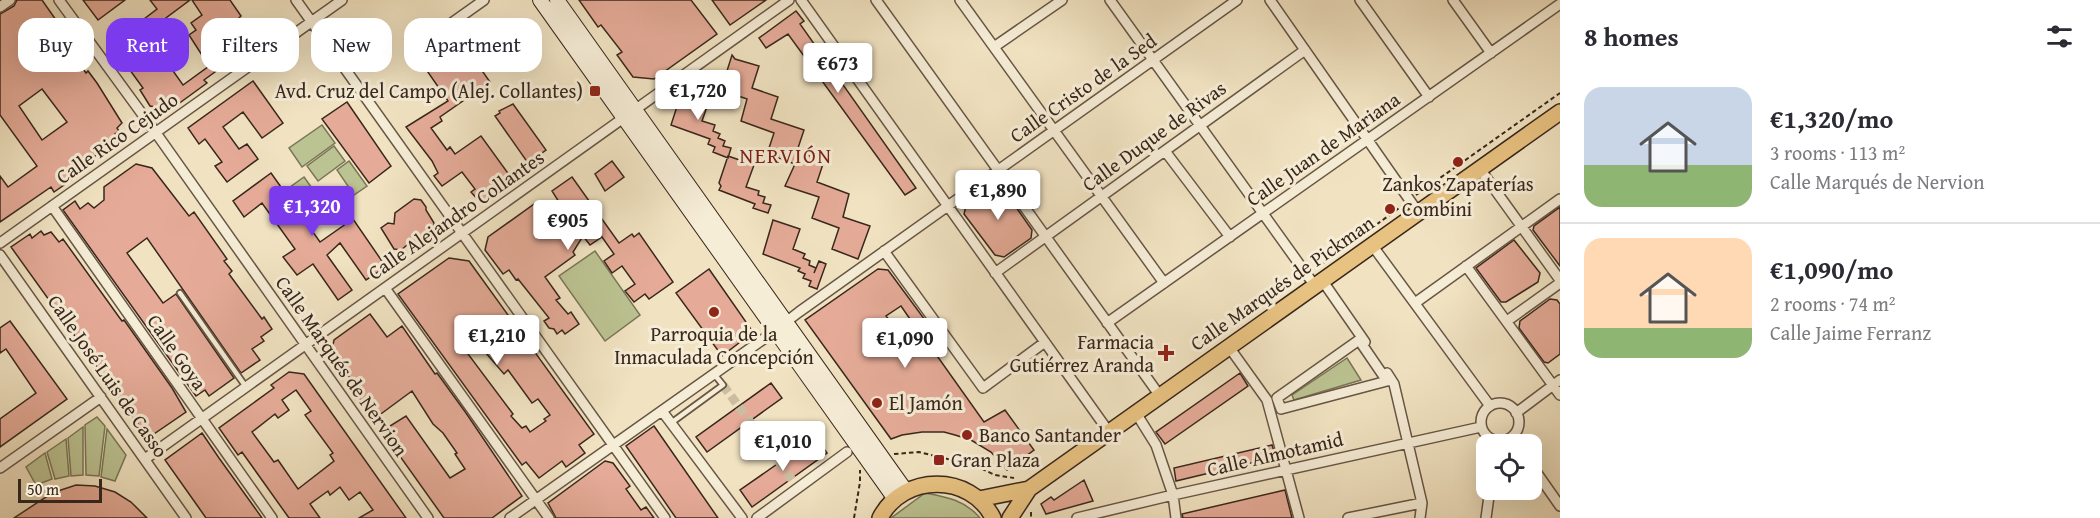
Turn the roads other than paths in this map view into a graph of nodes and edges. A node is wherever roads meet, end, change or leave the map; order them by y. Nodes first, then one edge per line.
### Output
1 (10, 0) edge
2 (59, 0) edge
3 (296, 0) edge
4 (342, 0) edge
5 (484, 0) edge
6 (540, 0) edge
7 (557, 0) edge
8 (789, 0) edge
9 (801, 0) edge
10 (876, 0) edge
11 (960, 0) edge
12 (1062, 0) edge
13 (1110, 0) edge
14 (1237, 0) edge
15 (1270, 0) edge
16 (1360, 0) edge
17 (1453, 0) edge
18 (1560, 4) edge
19 (0, 7) edge
20 (317, 18) edge
21 (459, 18) edge
22 (311, 21) edge
23 (311, 23) edge
24 (994, 47) junction
25 (1305, 50) junction
26 (1491, 53) junction
27 (1153, 60) junction
28 (348, 72) edge
29 (1429, 97) junction
30 (1560, 112) edge
31 (629, 114) junction
32 (1200, 125) junction
33 (1054, 130) junction
34 (156, 133) junction
35 (1368, 140) junction
36 (1165, 151) junction
37 (1480, 169) junction
38 (998, 170) junction
39 (1102, 196) junction
40 (1560, 199) edge
41 (52, 206) junction
42 (947, 206) junction
43 (1413, 207) junction
44 (1263, 213) junction
45 (1521, 227) junction
46 (462, 232) junction
47 (1046, 237) junction
48 (1230, 237) junction
49 (0, 243) edge
50 (1372, 245) junction
51 (884, 251) junction
52 (0, 255) edge
53 (1466, 266) junction
54 (995, 273) junction
55 (1560, 281) edge
56 (1164, 283) junction
57 (1319, 283) junction
58 (385, 288) junction
59 (180, 293) dead end
60 (1415, 303) junction
61 (1507, 321) junction
62 (786, 322) junction
63 (1107, 323) junction
64 (774, 331) junction
65 (1360, 335) junction
66 (1045, 342) junction
67 (304, 345) junction
68 (1229, 347) junction
69 (714, 374) junction
70 (1556, 383) edge
71 (1394, 384) junction
72 (246, 387) junction
73 (1560, 395) edge
74 (1160, 396) junction
75 (101, 397) junction
76 (1272, 399) junction
77 (1490, 406) junction
78 (662, 411) junction
79 (1137, 413) junction
80 (1516, 413) junction
81 (1272, 416) junction
82 (202, 418) junction
83 (671, 423) junction
84 (1481, 427) junction
85 (1109, 432) junction
86 (1485, 434) edge
87 (1515, 434) edge
88 (1407, 442) junction
89 (613, 445) junction
90 (847, 452) dead end
91 (145, 459) junction
92 (0, 468) edge
93 (1287, 470) junction
94 (1542, 480) edge
95 (1026, 484) junction
96 (901, 495) junction
97 (1173, 495) junction
98 (979, 499) junction
99 (536, 500) junction
100 (1488, 500) edge
101 (1422, 503) junction
102 (1560, 506) edge
103 (186, 518) edge
104 (273, 518) edge
105 (428, 518) edge
106 (510, 518) edge
107 (549, 518) edge
108 (665, 518) edge
109 (742, 518) edge
110 (757, 518) edge
111 (880, 518) edge
112 (993, 518) edge
113 (1010, 518) edge
114 (1077, 518) edge
115 (1176, 518) edge
116 (1299, 518) edge
117 (1348, 518) edge
118 (1420, 518) edge
119 (1486, 518) edge

1 - 19 street
2 - 34 street, Calle Marqués de Nervion
3 - 22 street
4 - 20 street, Calle Rico Cejudo
5 - 21 street
6 - 31 main road
7 - 31 main road
8 - 31 street, Calle Alejandro Collantes
9 - 42 street
10 - 38 street
11 - 24 street
12 - 24 street
13 - 27 street
14 - 27 street, Calle Cristo de la Sed
15 - 25 street
16 - 29 street
17 - 26 street
18 - 26 street, Calle Juan de Mariana
23 - 34 street, Calle Rico Cejudo
24 - 33 street
25 - 32 street, Calle Duque de Rivas
25 - 35 street
26 - 29 street, Calle Juan de Mariana
27 - 32 street
27 - 33 street, Calle Cristo de la Sed
28 - 46 street
29 - 35 street, Calle Juan de Mariana
30 - 37 main road, Calle Marqués de Pickman
31 - 46 street, Calle Alejandro Collantes
31 - 62 main road
31 - 64 main road
32 - 36 street, Calle Duque de Rivas
32 - 44 street
33 - 38 street, Calle Cristo de la Sed
33 - 39 street
34 - 41 street, Calle Rico Cejudo
34 - 67 street, Calle Marqués de Nervion
35 - 43 street
35 - 44 street, Calle Juan de Mariana
36 - 39 street, Calle Duque de Rivas
36 - 48 street
37 - 43 main road, Calle Marqués de Pickman
37 - 45 street
38 - 42 street, Calle Cristo de la Sed
38 - 47 street
39 - 47 street, Calle Duque de Rivas
39 - 56 street
40 - 45 street
41 - 49 street, Calle Rico Cejudo
41 - 82 street, Calle Goya
42 - 51 street, Calle Cristo de la Sed
42 - 54 street
43 - 50 main road, Calle Marqués de Pickman
44 - 48 street, Calle Juan de Mariana
44 - 57 street
45 - 53 street
45 - 55 street
46 - 58 street, Calle Alejandro Collantes
46 - 89 street
47 - 54 street, Calle Duque de Rivas
47 - 63 street
48 - 56 street, Calle Juan de Mariana
50 - 57 main road, Calle Marqués de Pickman
50 - 60 street
51 - 62 street, Calle Cristo de la Sed
51 - 66 street
52 - 75 street, Calle José Luis de Casso
53 - 60 street
53 - 61 street
54 - 66 street
55 - 61 street
56 - 63 street, Calle Juan de Mariana
57 - 65 street
57 - 68 main road, Calle Marqués de Pickman
58 - 67 street, Calle Alejandro Collantes
58 - 99 street
59 - 72 lane
60 - 77 street
61 - 70 street
62 - 64 street, Calle Cristo de la Sed
62 - 96 main road
63 - 74 street
64 - 69 street, Calle Cristo de la Sed
64 - 96 main road
65 - 71 street
65 - 76 street
66 - 85 street
67 - 72 street, Calle Alejandro Collantes
67 - 105 street, Calle Marqués de Nervion
68 - 74 main road, Calle Marqués de Pickman
68 - 76 street
69 - 78 street, Calle Cristo de la Sed
69 - 83 lane
70 - 73 street
70 - 80 street
71 - 81 street
71 - 88 street
72 - 82 street, Calle Alejandro Collantes
74 - 79 main road, Calle Marqués de Pickman
75 - 91 street, Calle José Luis de Casso
75 - 92 street
76 - 76 street
76 - 81 street
77 - 80 street
77 - 84 street
78 - 83 street
78 - 89 street, Calle Cristo de la Sed
79 - 85 main road, Calle Marqués de Pickman
79 - 97 street
80 - 87 street
81 - 93 street
82 - 91 street, Calle Alejandro Collantes
82 - 104 street, Calle Goya
83 - 109 street
84 - 86 street
84 - 88 street, Calle Almotamid
85 - 95 main road, Calle Marqués de Pickman
88 - 93 street, Calle Almotamid
88 - 101 street
89 - 99 street, Calle Cristo de la Sed
89 - 108 street
90 - 110 street
91 - 103 street, Calle José Luis de Casso
93 - 97 street, Calle Almotamid
93 - 116 street
94 - 102 street
95 - 98 main road
95 - 113 main road
96 - 98 main road
96 - 111 main road
97 - 114 street, Calle Almotamid
97 - 115 street
98 - 112 main road
99 - 106 street, Calle Cristo de la Sed
99 - 107 street
100 - 119 street
101 - 117 street
101 - 118 street

